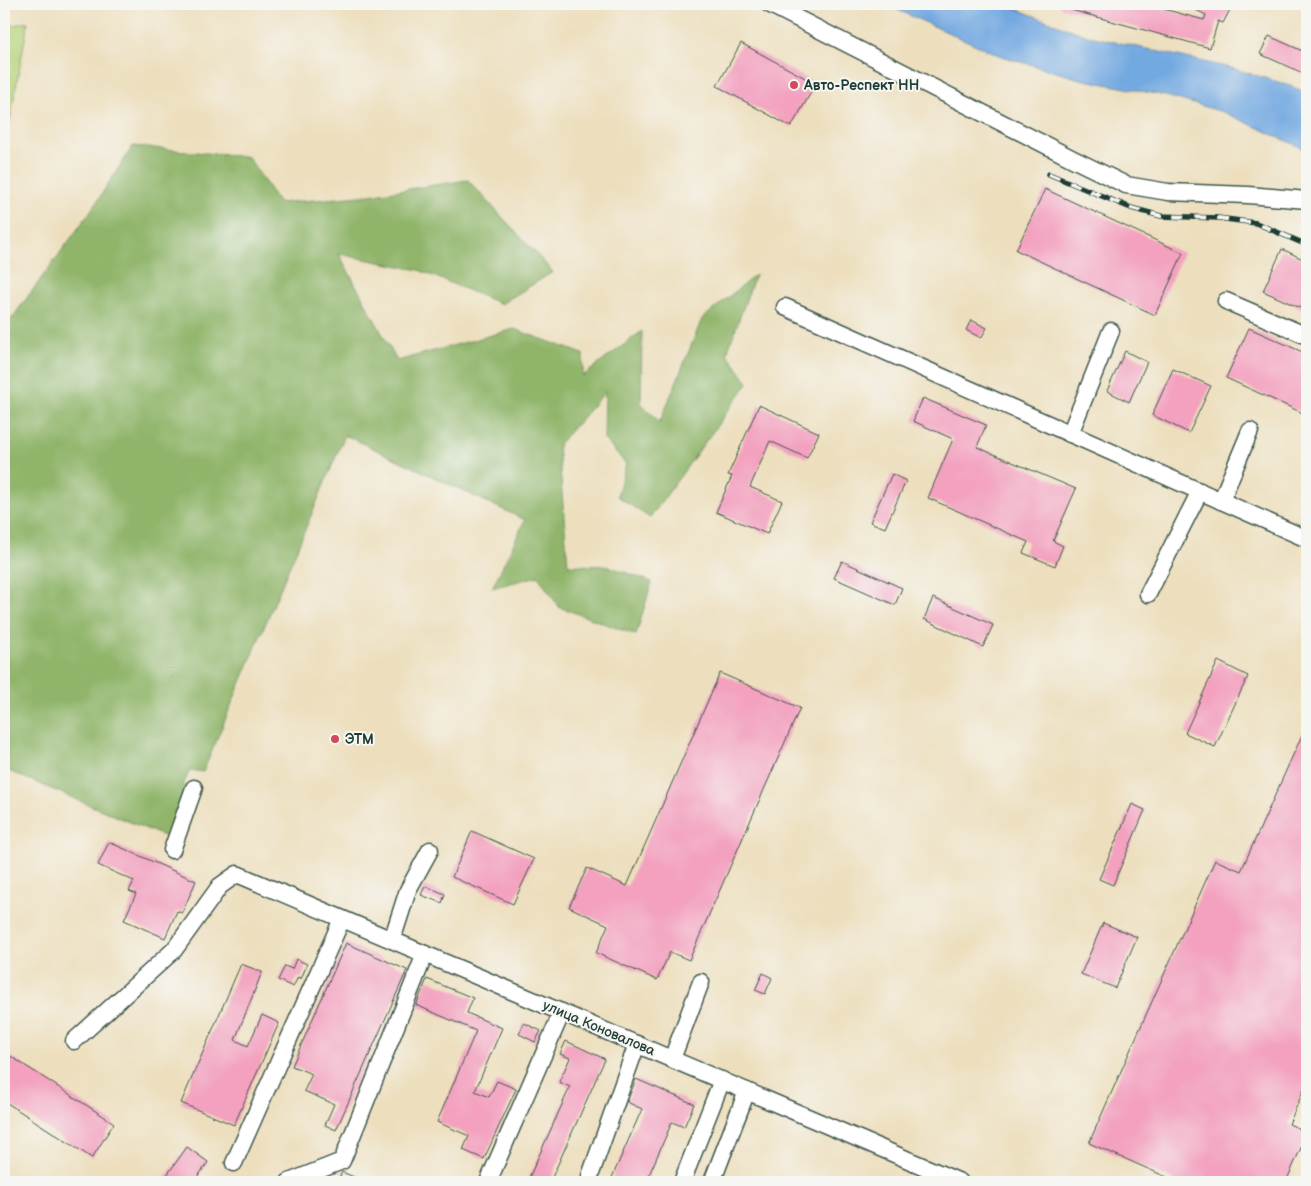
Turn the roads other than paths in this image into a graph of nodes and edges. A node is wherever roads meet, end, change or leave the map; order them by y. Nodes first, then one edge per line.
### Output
1 (770, 4) edge
2 (1307, 200) edge
3 (1226, 301) dead end
4 (785, 307) dead end
5 (1111, 331) dead end
6 (1307, 336) edge
7 (1250, 431) dead end
8 (1070, 434) junction
9 (1200, 491) junction
10 (1221, 500) junction
11 (1307, 539) edge
12 (1148, 594) dead end
13 (194, 788) dead end
14 (172, 850) dead end
15 (430, 850) dead end
16 (342, 919) junction
17 (392, 940) junction
18 (425, 954) junction
19 (701, 982) dead end
20 (562, 1012) junction
21 (74, 1041) dead end
22 (637, 1044) junction
23 (672, 1059) junction
24 (722, 1080) junction
25 (747, 1091) junction
26 (234, 1163) dead end
27 (590, 1176) dead end
28 (289, 1182) edge
29 (488, 1182) edge
30 (682, 1182) edge
31 (712, 1182) edge
32 (960, 1182) edge

1 - 2 street
3 - 6 street
4 - 8 street
5 - 8 street
7 - 10 street
8 - 9 street
9 - 10 street
9 - 12 street
10 - 11 street
13 - 14 street
15 - 17 street
16 - 17 street, улица Коновалова
16 - 21 street, улица Коновалова
16 - 26 street
17 - 18 street, улица Коновалова
18 - 20 street, улица Коновалова
18 - 28 street
19 - 23 street
20 - 22 street, улица Коновалова
20 - 29 street
22 - 23 street, улица Коновалова
22 - 27 street
23 - 24 street, улица Коновалова
24 - 25 street, улица Коновалова
24 - 30 street
25 - 31 street
25 - 32 street, улица Коновалова

